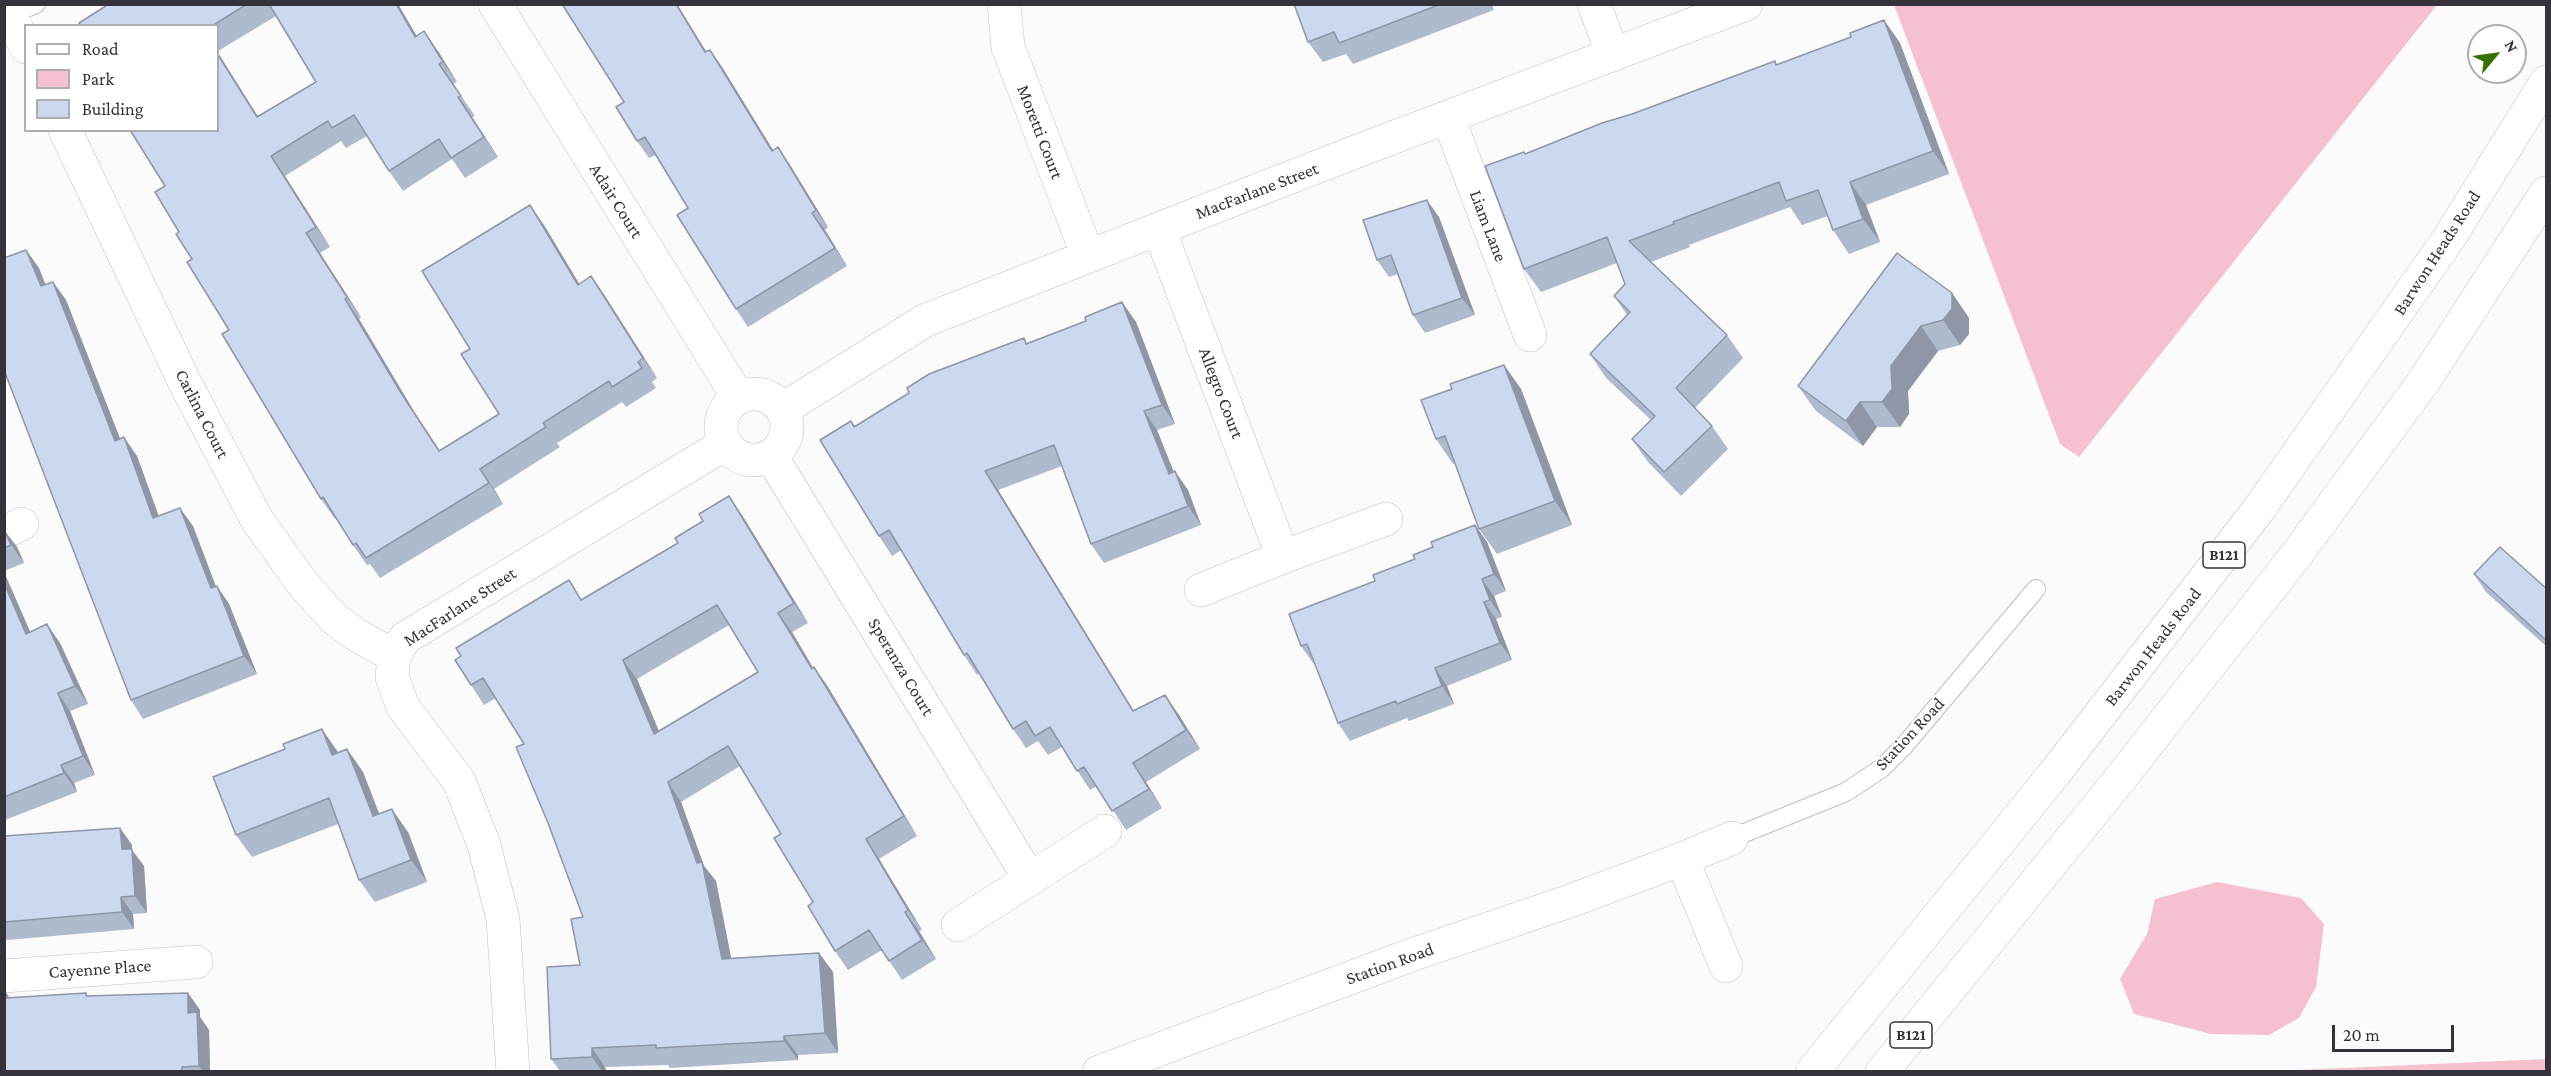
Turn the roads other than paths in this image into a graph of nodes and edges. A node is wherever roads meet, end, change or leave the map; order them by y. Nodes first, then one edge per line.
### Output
1 (495, 4) edge
2 (1004, 4) edge
3 (1594, 4) edge
4 (1746, 4) edge
5 (17, 12) edge
6 (24, 39) edge
7 (1613, 55) junction
8 (2547, 82) edge
9 (1448, 117) junction
10 (65, 132) edge
11 (2547, 193) edge
12 (1159, 229) junction
13 (1088, 256) junction
14 (1530, 335) dead end
15 (738, 397) junction
16 (783, 409) junction
17 (725, 444) junction
18 (771, 456) junction
19 (1386, 519) dead end
20 (1283, 558) junction
21 (2036, 589) dead end
22 (1201, 590) dead end
23 (394, 656) junction
24 (1105, 831) dead end
25 (1732, 838) joint
26 (1682, 860) junction
27 (1030, 879) junction
28 (958, 925) dead end
29 (196, 962) dead end
30 (1726, 966) dead end
31 (4, 975) edge
32 (513, 1071) edge
33 (1099, 1071) edge
34 (1812, 1071) edge
35 (1882, 1071) edge

1 - 15 street, Adair Court
2 - 13 street, Moretti Court
3 - 7 street
4 - 7 street, MacFarlane Street
5 - 6 street
7 - 9 street, MacFarlane Street
8 - 34 street, Barwon Heads Road / B121
9 - 12 street, MacFarlane Street
9 - 14 street, Liam Lane
10 - 23 street, Carlina Court
11 - 35 street, B121
12 - 13 street, MacFarlane Street
12 - 20 street, Allegro Court
13 - 16 street, MacFarlane Street
15 - 16 street
15 - 17 street
16 - 18 street
17 - 18 street
17 - 23 street, MacFarlane Street
18 - 27 street, Speranza Court
19 - 20 street
20 - 22 street
21 - 25 lane, Station Road
23 - 32 street, MacFarlane Street
24 - 27 street
25 - 26 street, Station Road
26 - 30 street
26 - 33 street, Station Road
27 - 28 street
29 - 31 street, Cayenne Place

